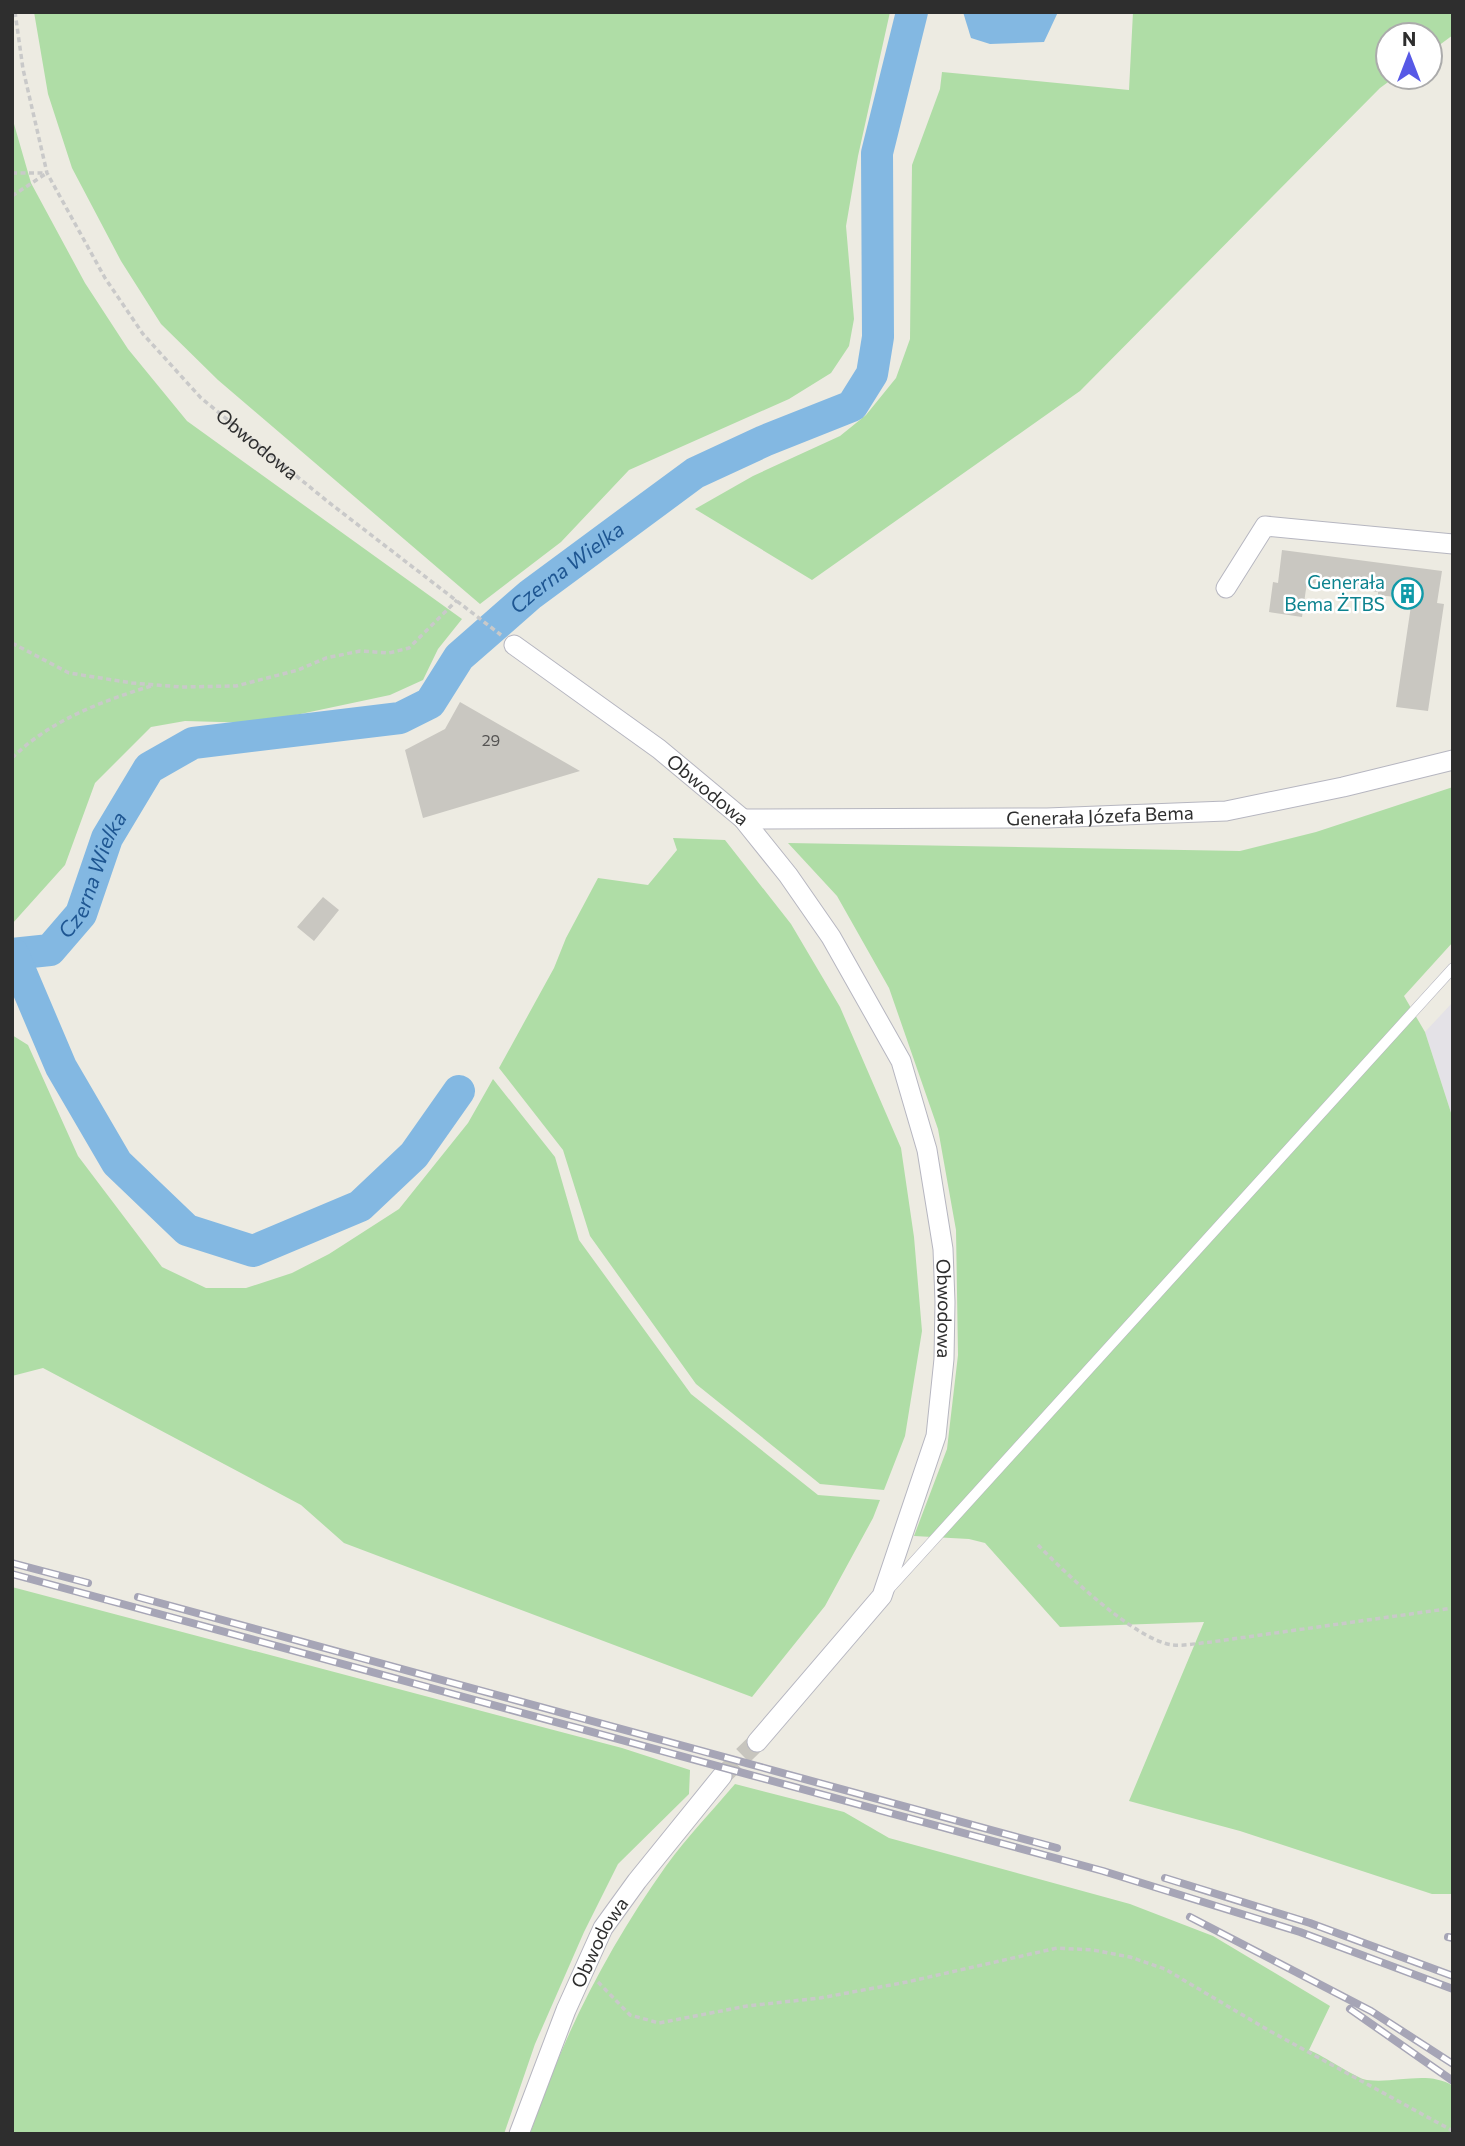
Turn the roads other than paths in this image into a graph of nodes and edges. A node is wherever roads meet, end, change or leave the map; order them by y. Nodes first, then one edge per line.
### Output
1 (1453, 544) edge
2 (1226, 588) dead end
3 (514, 645) road end
4 (1453, 760) edge
5 (743, 820) junction
6 (1453, 968) edge
7 (883, 1596) junction
8 (757, 1742) tunnel mouth
9 (722, 1776) tunnel mouth
10 (519, 2134) edge

1 - 2 street
3 - 5 street, Obwodowa
4 - 5 street, Generała Józefa Bema
5 - 7 street, Obwodowa
6 - 7 lane
7 - 8 street, Obwodowa
9 - 10 street, Obwodowa

